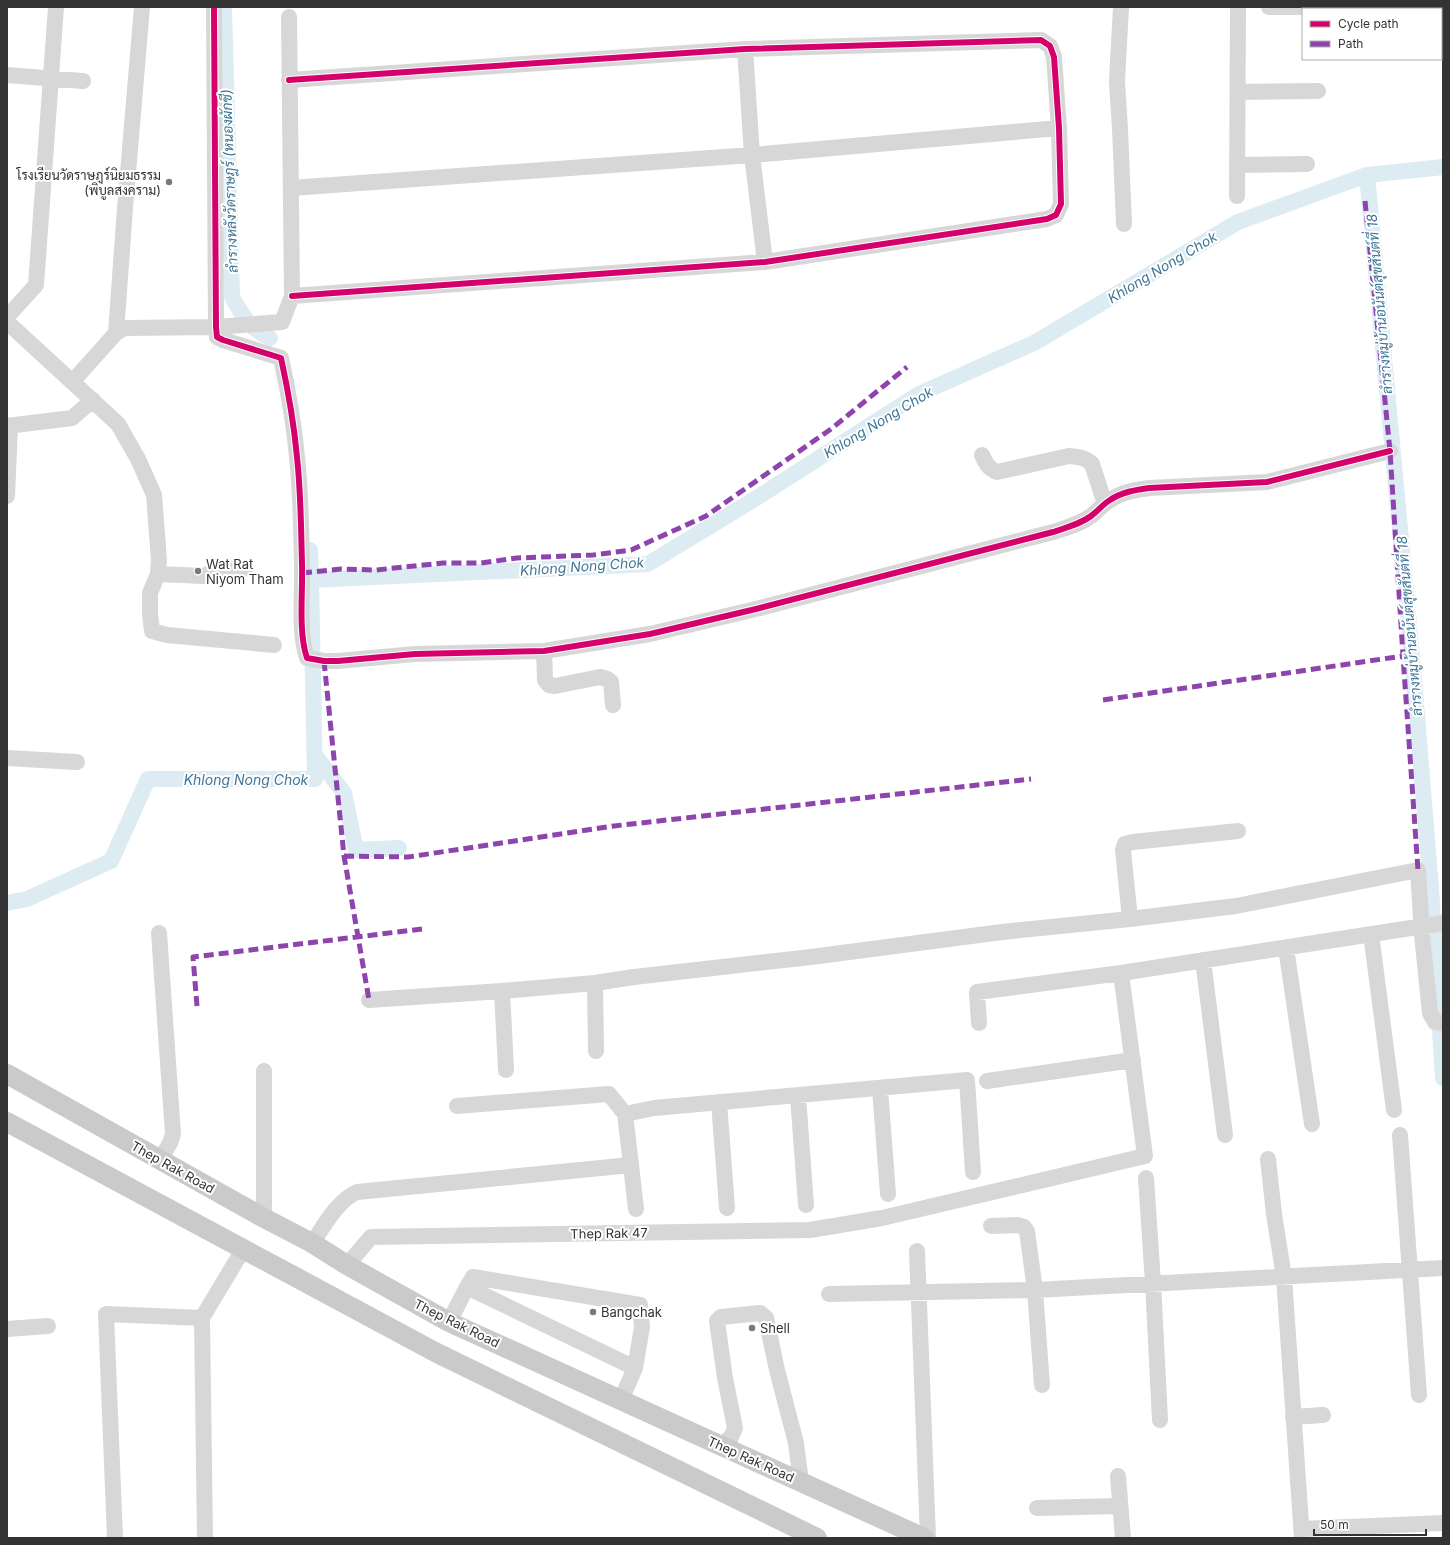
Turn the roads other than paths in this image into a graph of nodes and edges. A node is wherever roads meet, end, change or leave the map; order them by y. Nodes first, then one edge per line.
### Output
1 (56, 7) edge
2 (142, 7) edge
3 (214, 7) edge
4 (1121, 7) edge
5 (1238, 7) edge
6 (1269, 7) edge
7 (1316, 7) edge
8 (289, 17) dead end
9 (745, 49) junction
10 (7, 75) edge
11 (51, 78) junction
12 (289, 80) junction
13 (83, 81) dead end
14 (1318, 91) dead end
15 (1238, 92) junction
16 (1059, 128) junction
17 (752, 155) junction
18 (1308, 164) dead end
19 (1238, 165) junction
20 (291, 188) junction
21 (1237, 196) dead end
22 (1124, 224) dead end
23 (765, 262) junction
24 (292, 296) junction
25 (7, 317) edge
26 (7, 322) edge
27 (220, 326) junction
28 (116, 333) junction
29 (73, 381) junction
30 (93, 400) junction
31 (8, 426) edge
32 (1390, 451) dead end
33 (982, 455) dead end
34 (7, 495) edge
35 (1104, 504) junction
36 (246, 568) dead end
37 (158, 574) junction
38 (274, 645) dead end
39 (544, 651) junction
40 (613, 705) dead end
41 (7, 758) edge
42 (77, 762) dead end
43 (1238, 831) dead end
44 (1130, 919) junction
45 (1433, 925) edge
46 (159, 933) dead end
47 (1371, 934) junction
48 (1286, 948) junction
49 (1203, 960) junction
50 (1121, 973) junction
51 (595, 983) junction
52 (502, 991) junction
53 (369, 1000) dead end
54 (1439, 1022) edge
55 (979, 1023) dead end
56 (596, 1051) dead end
57 (1133, 1060) junction
58 (506, 1070) dead end
59 (264, 1071) dead end
60 (7, 1074) edge
61 (987, 1081) dead end
62 (880, 1088) junction
63 (798, 1096) junction
64 (719, 1102) junction
65 (457, 1106) dead end
66 (1394, 1110) dead end
67 (625, 1114) junction
68 (7, 1122) edge
69 (1312, 1124) dead end
70 (1225, 1135) dead end
71 (1400, 1135) dead end
72 (1268, 1159) dead end
73 (160, 1160) junction
74 (631, 1165) junction
75 (973, 1172) dead end
76 (1146, 1178) dead end
77 (888, 1194) dead end
78 (806, 1205) dead end
79 (727, 1208) dead end
80 (636, 1209) dead end
81 (264, 1218) junction
82 (991, 1226) dead end
83 (312, 1243) junction
84 (244, 1248) junction
85 (917, 1251) dead end
86 (347, 1265) junction
87 (1443, 1268) edge
88 (1410, 1270) junction
89 (1284, 1277) junction
90 (1153, 1282) junction
91 (467, 1287) junction
92 (1035, 1290) junction
93 (919, 1292) junction
94 (829, 1294) dead end
95 (202, 1318) junction
96 (449, 1322) junction
97 (48, 1326) dead end
98 (7, 1329) edge
99 (635, 1368) junction
100 (1042, 1385) dead end
101 (1419, 1395) dead end
102 (621, 1400) junction
103 (1323, 1415) dead end
104 (1293, 1417) junction
105 (1160, 1420) dead end
106 (721, 1446) junction
107 (1118, 1476) dead end
108 (802, 1482) junction
109 (1120, 1506) junction
110 (1037, 1508) dead end
111 (1443, 1523) edge
112 (1302, 1533) edge
113 (115, 1538) edge
114 (205, 1538) edge
115 (817, 1538) edge
116 (924, 1538) edge
117 (928, 1538) edge
118 (1122, 1538) edge

1 - 11 street
2 - 28 street
3 - 27 street
4 - 22 street
5 - 15 street
6 - 7 street
8 - 12 street
9 - 12 street
9 - 16 street
9 - 17 street
10 - 11 street
11 - 13 street
11 - 25 street
12 - 20 street
14 - 15 street
15 - 19 street
16 - 17 street
16 - 23 street
17 - 20 street
17 - 23 street
18 - 19 street
19 - 21 street
20 - 24 street
23 - 24 street
24 - 27 street
26 - 29 street
27 - 28 street
27 - 39 street
28 - 29 street
29 - 30 street
30 - 31 street
30 - 37 street
31 - 34 street
32 - 35 street
33 - 35 street
35 - 39 street
36 - 37 street
37 - 38 street
39 - 40 street
41 - 42 street
43 - 44 street
44 - 45 street
44 - 51 street
45 - 47 street
45 - 54 street
46 - 73 street
47 - 48 street
47 - 66 street
48 - 49 street
48 - 69 street
49 - 50 street
49 - 70 street
50 - 55 street
50 - 57 street
51 - 52 street
51 - 56 street
52 - 53 street
52 - 58 street
57 - 61 street
57 - 86 street, Thep Rak 47
59 - 81 street
60 - 73 main road, Thep Rak Road
62 - 63 street
62 - 75 street
62 - 77 street
63 - 64 street
63 - 78 street
64 - 67 street
64 - 79 street
65 - 67 street
67 - 74 street
68 - 84 main road
71 - 88 street
72 - 89 street
73 - 81 main road, Thep Rak Road
74 - 80 street
74 - 83 street
76 - 90 street
81 - 83 main road, Thep Rak Road
82 - 92 street
83 - 86 main road, Thep Rak Road
84 - 95 street
84 - 115 main road
85 - 93 street
86 - 96 main road, Thep Rak Road
87 - 88 street
88 - 89 street
88 - 101 street
89 - 90 street
89 - 104 street
90 - 92 street
90 - 105 street
91 - 96 street
91 - 99 street
91 - 99 street
92 - 93 street
92 - 100 street
93 - 94 street
93 - 117 street
95 - 113 street
95 - 114 street
96 - 102 main road, Thep Rak Road
97 - 98 street
99 - 102 street
102 - 106 main road, Thep Rak Road
103 - 104 street
104 - 112 street
106 - 108 main road, Thep Rak Road
106 - 108 street
107 - 109 street
108 - 116 main road, Thep Rak Road
109 - 110 street
109 - 118 street
111 - 112 street

